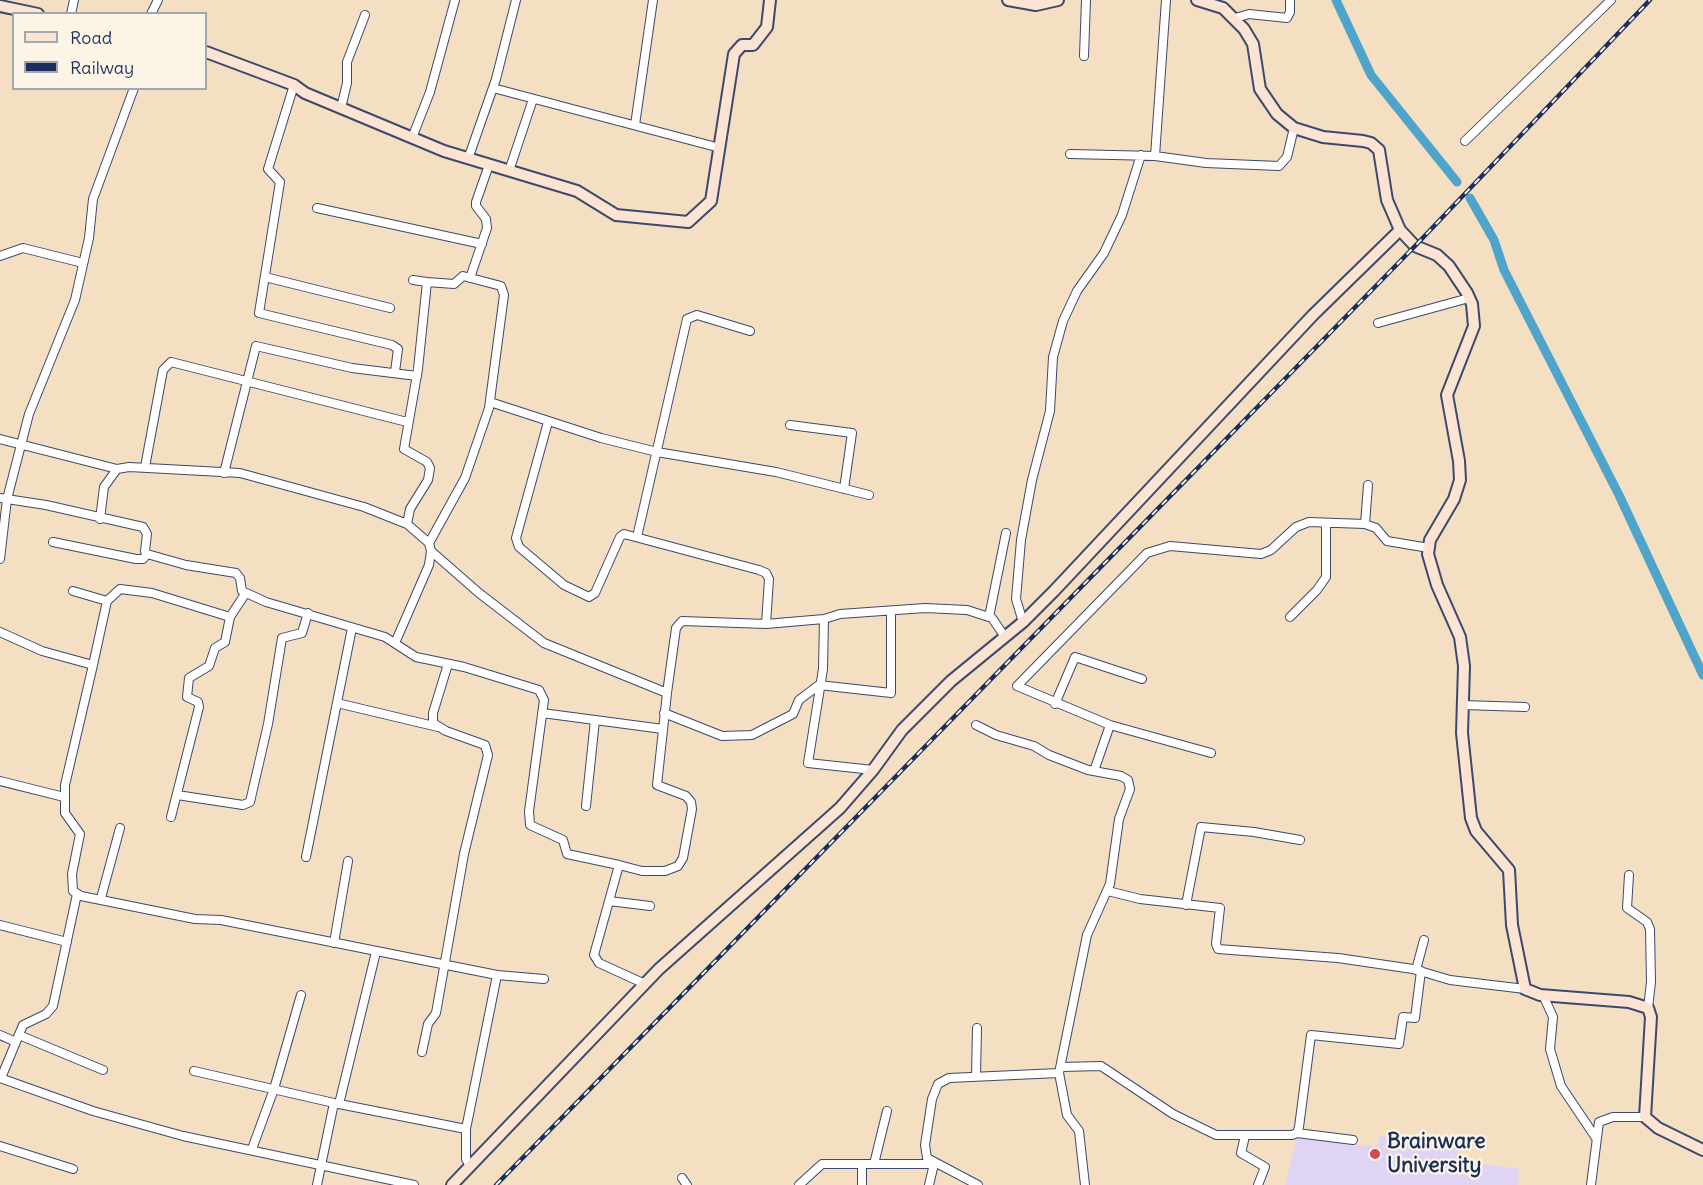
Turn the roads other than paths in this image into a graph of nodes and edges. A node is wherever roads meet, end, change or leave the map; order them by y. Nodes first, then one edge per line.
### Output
1 (455, 0) edge
2 (516, 0) edge
3 (653, 0) edge
4 (770, 0) edge
5 (1008, 0) edge
6 (1058, 0) edge
7 (1086, 0) edge
8 (1166, 0) edge
9 (1197, 0) edge
10 (1290, 0) edge
11 (1611, 0) edge
12 (0, 6) edge
13 (28, 12) edge
14 (365, 15) dead end
15 (1235, 18) junction
16 (207, 52) edge
17 (1084, 56) dead end
18 (294, 85) junction
19 (494, 88) junction
20 (133, 90) edge
21 (533, 99) junction
22 (341, 108) junction
23 (634, 125) junction
24 (1294, 128) junction
25 (412, 138) junction
26 (1465, 141) dead end
27 (720, 148) junction
28 (1070, 154) dead end
29 (1141, 155) junction
30 (1155, 156) junction
31 (468, 159) junction
32 (489, 165) junction
33 (509, 171) junction
34 (317, 208) dead end
35 (1400, 230) junction
36 (482, 244) junction
37 (0, 256) edge
38 (83, 263) junction
39 (265, 277) junction
40 (470, 278) junction
41 (412, 280) dead end
42 (427, 282) junction
43 (1469, 298) junction
44 (390, 308) dead end
45 (1378, 323) dead end
46 (750, 331) dead end
47 (395, 372) junction
48 (417, 376) junction
49 (246, 383) junction
50 (490, 402) junction
51 (407, 422) junction
52 (548, 422) junction
53 (789, 425) dead end
54 (0, 439) edge
55 (21, 442) junction
56 (657, 452) junction
57 (145, 467) junction
58 (117, 469) junction
59 (224, 473) junction
60 (1368, 485) dead end
61 (844, 489) junction
62 (868, 495) dead end
63 (4, 499) edge
64 (100, 519) junction
65 (1326, 523) junction
66 (407, 524) junction
67 (1365, 524) junction
68 (1006, 533) dead end
69 (637, 537) junction
70 (53, 542) dead end
71 (430, 547) junction
72 (1429, 548) junction
73 (147, 554) junction
74 (0, 559) edge
75 (73, 591) dead end
76 (245, 594) junction
77 (107, 601) junction
78 (891, 611) junction
79 (308, 613) junction
80 (230, 616) junction
81 (989, 617) junction
82 (1290, 617) dead end
83 (824, 619) junction
84 (1023, 622) junction
85 (766, 624) junction
86 (352, 628) junction
87 (0, 632) edge
88 (1005, 637) junction
89 (395, 643) junction
90 (448, 664) junction
91 (93, 665) junction
92 (1142, 679) dead end
93 (819, 686) junction
94 (667, 693) junction
95 (337, 703) junction
96 (1055, 704) junction
97 (1463, 705) junction
98 (1525, 707) dead end
99 (542, 713) junction
100 (664, 713) junction
101 (595, 720) junction
102 (1110, 725) junction
103 (976, 726) dead end
104 (439, 727) junction
105 (663, 729) junction
106 (1211, 753) dead end
107 (873, 770) junction
108 (1094, 771) junction
109 (0, 781) edge
110 (177, 795) junction
111 (64, 797) junction
112 (586, 806) dead end
113 (171, 817) dead end
114 (120, 828) dead end
115 (1300, 840) dead end
116 (306, 857) dead end
117 (348, 861) dead end
118 (619, 865) junction
119 (1629, 875) dead end
120 (1108, 891) junction
121 (77, 894) junction
122 (101, 898) junction
123 (609, 901) junction
124 (1186, 905) junction
125 (650, 906) dead end
126 (0, 925) edge
127 (1424, 940) dead end
128 (67, 942) junction
129 (334, 943) junction
130 (376, 952) junction
131 (443, 965) junction
132 (1418, 970) junction
133 (497, 975) junction
134 (544, 979) dead end
135 (645, 984) junction
136 (1525, 989) junction
137 (301, 995) dead end
138 (1543, 996) junction
139 (1648, 1008) junction
140 (977, 1028) dead end
141 (0, 1035) edge
142 (17, 1039) junction
143 (422, 1052) dead end
144 (103, 1070) dead end
145 (1060, 1070) junction
146 (194, 1071) dead end
147 (976, 1076) junction
148 (1, 1078) edge
149 (274, 1089) junction
150 (336, 1103) junction
151 (887, 1111) dead end
152 (1646, 1117) junction
153 (466, 1129) junction
154 (1297, 1133) junction
155 (1245, 1136) junction
156 (1596, 1138) junction
157 (1353, 1140) dead end
158 (0, 1146) edge
159 (252, 1149) junction
160 (1703, 1150) edge
161 (862, 1164) junction
162 (874, 1164) junction
163 (936, 1164) junction
164 (321, 1165) junction
165 (470, 1166) junction
166 (73, 1169) dead end
167 (317, 1185) edge
168 (414, 1185) edge
169 (452, 1185) edge
170 (799, 1185) edge
171 (862, 1185) edge
172 (928, 1185) edge
173 (978, 1185) edge
174 (1085, 1185) edge
175 (1258, 1185) edge
176 (1591, 1185) edge

1 - 25 street
2 - 19 street
3 - 23 street
4 - 27 street
5 - 6 street
7 - 17 street
8 - 30 street
9 - 15 street
10 - 15 street
11 - 26 street
12 - 13 street
14 - 22 street
15 - 24 street
16 - 18 street
18 - 22 street
18 - 39 street
19 - 21 street
19 - 31 street
20 - 38 street
21 - 23 street
21 - 33 street
22 - 25 street
23 - 27 street
24 - 30 street
24 - 35 street
25 - 31 street
27 - 33 street
28 - 29 street
29 - 30 street
29 - 84 street
31 - 32 street
32 - 33 street
32 - 36 street
34 - 36 street
35 - 43 street
35 - 84 street
36 - 40 street
37 - 38 street
38 - 55 street
39 - 44 street
39 - 47 street
40 - 42 street
40 - 50 street
41 - 42 street
42 - 48 street
43 - 45 street
43 - 72 street
46 - 56 street
47 - 48 street
47 - 49 street
48 - 51 street
49 - 51 street
49 - 57 street
49 - 59 street
50 - 52 street
50 - 71 street
51 - 66 street
52 - 56 street
52 - 69 street
53 - 61 street
54 - 55 street
55 - 58 street
55 - 63 street
56 - 61 street
56 - 69 street
57 - 58 street
57 - 59 street
58 - 64 street
59 - 66 street
60 - 67 street
61 - 62 street
63 - 64 street
63 - 74 street
64 - 73 street
65 - 67 street
65 - 82 street
65 - 96 street
66 - 71 street
67 - 72 street
68 - 81 street
69 - 85 street
70 - 73 street
71 - 89 street
71 - 94 street
72 - 97 street
73 - 76 street
75 - 77 street
76 - 79 street
76 - 80 street
77 - 80 street
77 - 91 street
78 - 81 street
78 - 83 street
78 - 93 street
79 - 86 street
79 - 110 street
80 - 110 street
81 - 88 street
83 - 85 street
83 - 93 street
84 - 88 street
85 - 94 street
86 - 89 street
86 - 95 street
87 - 91 street
88 - 107 street
89 - 90 street
90 - 99 street
90 - 104 street
91 - 111 street
92 - 96 street
93 - 100 street
93 - 107 street
94 - 100 street
95 - 104 street
95 - 116 street
96 - 102 street
97 - 98 street
97 - 136 street
99 - 101 street
99 - 118 street
100 - 105 street
101 - 105 street
101 - 112 street
102 - 106 street
102 - 108 street
103 - 108 street
104 - 131 street
105 - 118 street
107 - 135 street
108 - 120 street
109 - 111 street
110 - 113 street
111 - 121 street
114 - 122 street
115 - 124 street
117 - 129 street
118 - 123 street
119 - 139 street
120 - 124 street
120 - 145 street
121 - 122 street
121 - 128 street
122 - 129 street
123 - 125 street
123 - 135 street
124 - 132 street
126 - 128 street
127 - 132 street
128 - 142 street
129 - 130 street
130 - 131 street
130 - 150 street
131 - 133 street
131 - 143 street
132 - 136 street
132 - 154 street
133 - 134 street
133 - 153 street
135 - 165 street
136 - 138 street
137 - 149 street
138 - 139 street
138 - 156 street
139 - 152 street
140 - 147 street
141 - 142 street
142 - 144 street
142 - 148 street
145 - 147 street
145 - 155 street
145 - 174 street
146 - 149 street
147 - 163 street
148 - 159 street
149 - 150 street
149 - 159 street
150 - 153 street
150 - 164 street
151 - 162 street
152 - 156 street
152 - 160 street
153 - 165 street
154 - 155 street
154 - 157 street
155 - 175 street
156 - 176 street
158 - 166 street
159 - 164 street
161 - 162 street
161 - 170 street
161 - 171 street
162 - 163 street
163 - 172 street
163 - 173 street
164 - 167 street
164 - 168 street
165 - 169 street

